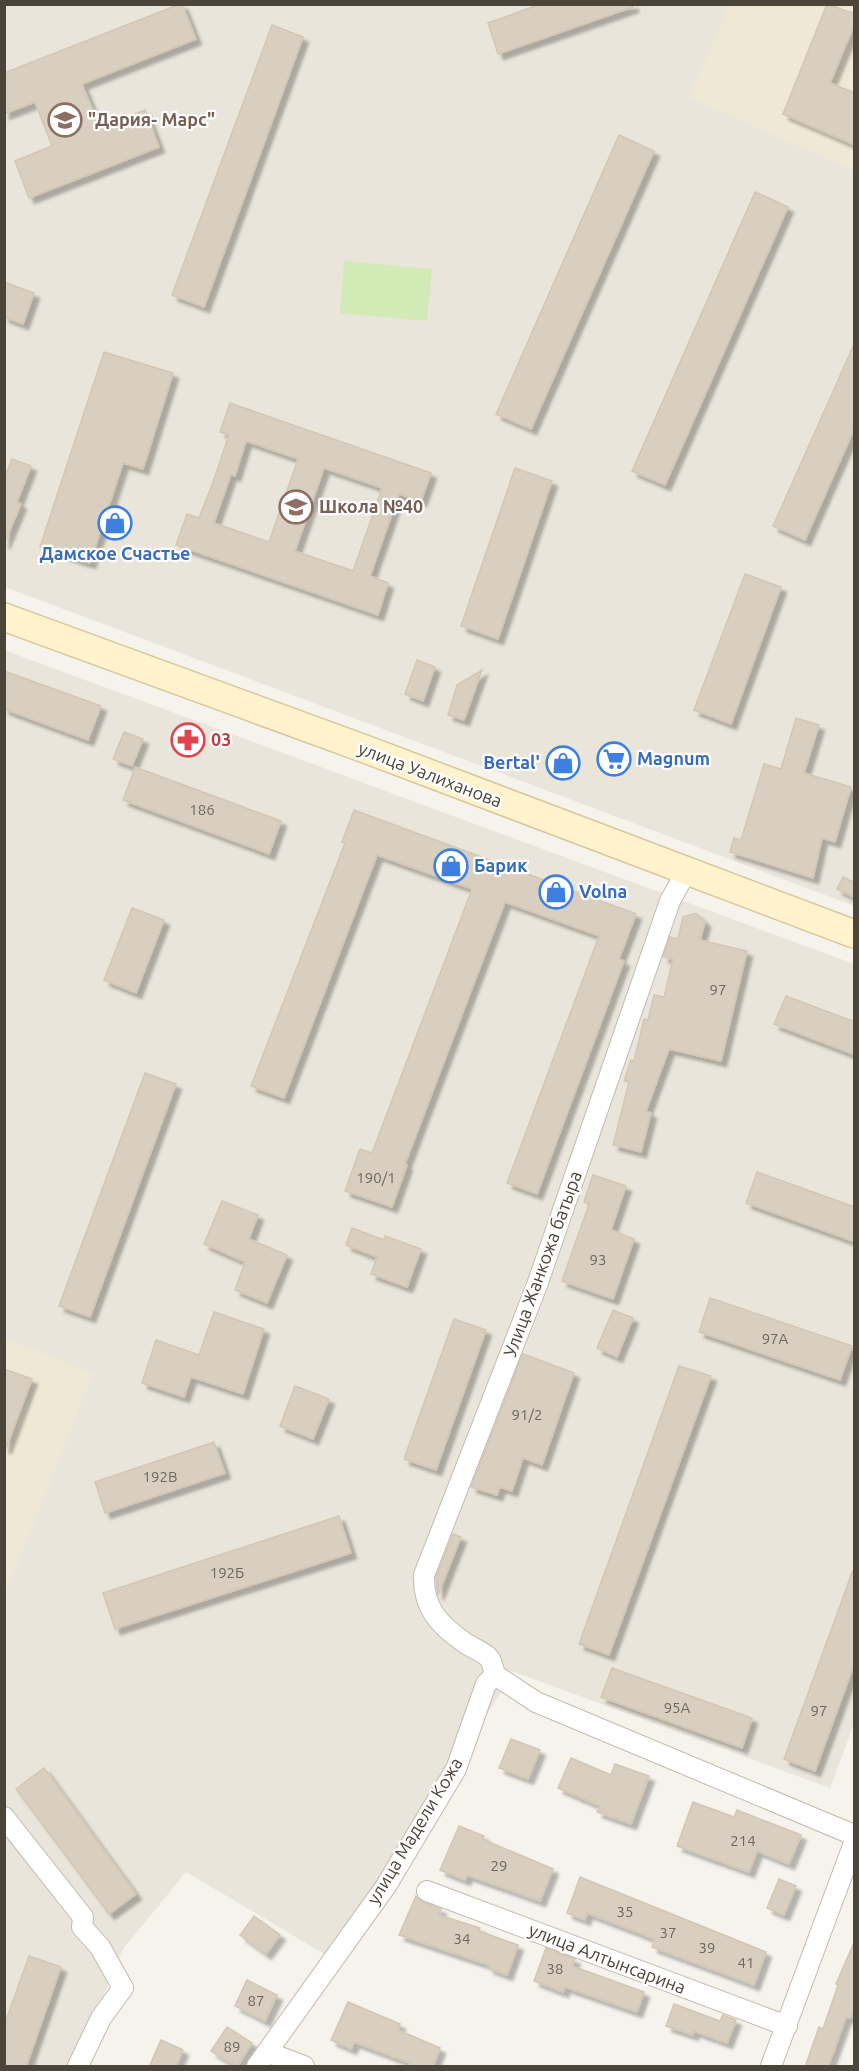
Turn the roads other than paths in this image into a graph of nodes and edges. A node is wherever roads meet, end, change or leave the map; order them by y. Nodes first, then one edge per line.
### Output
1 (4, 617) edge
2 (686, 872) junction
3 (855, 934) edge
4 (495, 1675) junction
5 (4, 1816) edge
6 (855, 1835) edge
7 (855, 1843) edge
8 (427, 1891) dead end
9 (787, 2026) junction
10 (262, 2059) edge
11 (78, 2067) edge
12 (304, 2067) edge
13 (771, 2067) edge

1 - 2 main road, улица Уалиханова
2 - 3 main road, улица Уалиханова
2 - 4 street, Улица Жанкожа батыра
4 - 6 street
4 - 10 street, улица Мадели Кожа
5 - 11 street
7 - 9 street
8 - 9 street, улица Алтынсарина
9 - 13 street
10 - 12 street

